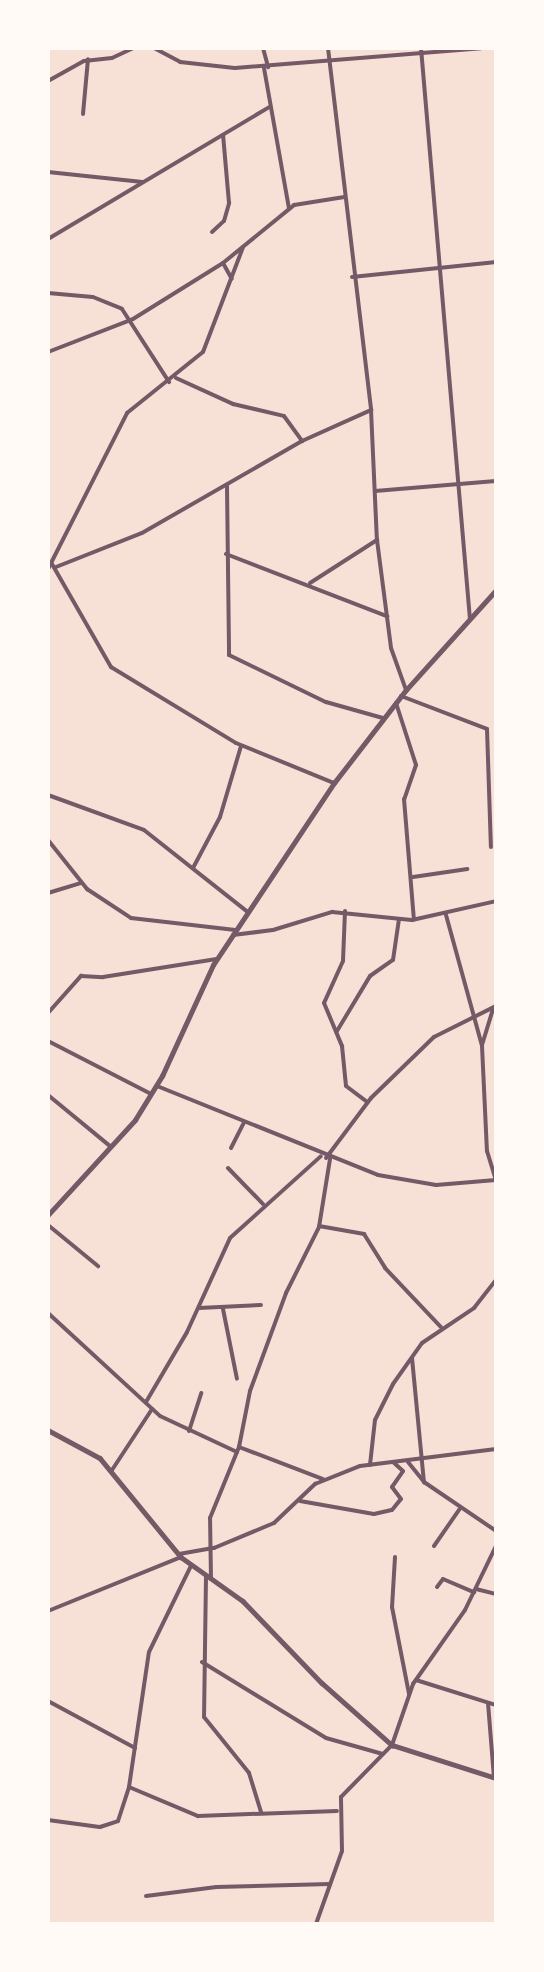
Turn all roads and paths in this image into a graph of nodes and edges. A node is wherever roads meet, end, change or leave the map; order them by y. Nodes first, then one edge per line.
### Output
1 (133, 48) edge
2 (154, 48) edge
3 (263, 48) edge
4 (328, 48) edge
5 (481, 48) edge
6 (421, 51) edge
7 (88, 60) junction
8 (329, 60) junction
9 (266, 67) junction
10 (48, 81) edge
11 (269, 107) junction
12 (83, 114) dead end
13 (223, 135) junction
14 (48, 172) edge
15 (143, 182) junction
16 (344, 197) junction
17 (290, 209) junction
18 (212, 232) dead end
19 (48, 239) edge
20 (243, 247) junction
21 (496, 262) edge
22 (223, 263) junction
23 (442, 269) junction
24 (352, 277) junction
25 (232, 280) junction
26 (48, 293) edge
27 (133, 319) junction
28 (48, 352) edge
29 (176, 378) junction
30 (169, 382) junction
31 (370, 410) junction
32 (302, 441) junction
33 (496, 482) edge
34 (462, 484) junction
35 (227, 486) junction
36 (375, 491) junction
37 (377, 540) junction
38 (226, 554) junction
39 (54, 565) junction
40 (48, 569) edge
41 (310, 583) junction
42 (496, 590) edge
43 (387, 616) junction
44 (471, 619) junction
45 (406, 690) junction
46 (401, 696) junction
47 (396, 702) junction
48 (383, 718) junction
49 (241, 746) junction
50 (334, 783) junction
51 (48, 795) edge
52 (48, 840) edge
53 (491, 847) dead end
54 (193, 868) junction
55 (467, 869) dead end
56 (413, 877) junction
57 (81, 883) junction
58 (48, 893) edge
59 (496, 901) edge
60 (345, 911) junction
61 (248, 912) junction
62 (446, 915) junction
63 (399, 919) junction
64 (414, 920) junction
65 (234, 933) junction
66 (217, 959) junction
67 (495, 1008) edge
68 (48, 1013) edge
69 (472, 1021) junction
70 (337, 1030) junction
71 (48, 1041) edge
72 (482, 1046) junction
73 (157, 1086) junction
74 (152, 1094) junction
75 (48, 1095) edge
76 (367, 1102) junction
77 (244, 1122) junction
78 (112, 1148) junction
79 (231, 1148) dead end
80 (326, 1158) junction
81 (228, 1168) dead end
82 (496, 1181) edge
83 (263, 1204) junction
84 (48, 1215) edge
85 (48, 1226) edge
86 (319, 1226) junction
87 (98, 1266) dead end
88 (496, 1280) edge
89 (261, 1305) dead end
90 (199, 1308) junction
91 (223, 1309) junction
92 (48, 1313) edge
93 (441, 1327) junction
94 (412, 1357) junction
95 (237, 1379) dead end
96 (201, 1393) dead end
97 (146, 1402) junction
98 (152, 1409) junction
99 (48, 1430) edge
100 (189, 1431) junction
101 (496, 1449) edge
102 (238, 1450) junction
103 (425, 1460) junction
104 (393, 1462) junction
105 (408, 1462) junction
106 (370, 1465) junction
107 (112, 1470) junction
108 (324, 1479) junction
109 (424, 1482) junction
110 (299, 1501) junction
111 (461, 1507) junction
112 (496, 1531) edge
113 (434, 1546) dead end
114 (496, 1546) edge
115 (214, 1548) junction
116 (180, 1555) junction
117 (394, 1557) dead end
118 (191, 1566) junction
119 (209, 1577) junction
120 (437, 1587) dead end
121 (475, 1590) junction
122 (496, 1594) edge
123 (48, 1611) edge
124 (202, 1661) junction
125 (416, 1680) junction
126 (410, 1695) junction
127 (48, 1701) edge
128 (488, 1703) junction
129 (496, 1705) edge
130 (392, 1745) junction
131 (135, 1748) junction
132 (383, 1754) junction
133 (495, 1777) edge
134 (129, 1787) junction
135 (337, 1811) junction
136 (261, 1812) junction
137 (48, 1820) edge
138 (331, 1884) junction
139 (146, 1896) dead end
140 (316, 1924) edge

1 - 7 street
2 - 9 street
3 - 9 street
4 - 8 street
5 - 6 street
6 - 8 street
6 - 23 street
7 - 10 street
7 - 12 street
8 - 9 street
8 - 16 street
9 - 11 street
11 - 13 street
11 - 17 street
13 - 15 street
13 - 18 street
14 - 15 street
15 - 19 street
16 - 17 street
16 - 24 street
17 - 20 street
20 - 22 street
20 - 25 street
21 - 23 street
22 - 25 street
22 - 27 street
23 - 24 street
23 - 34 street
24 - 31 street
25 - 29 street
26 - 27 street
27 - 28 street
27 - 30 street
29 - 30 street
29 - 32 street
30 - 39 street
31 - 32 street
31 - 36 street
32 - 35 street
33 - 34 street
34 - 36 street
34 - 44 street
35 - 38 street
35 - 39 street
36 - 37 street
37 - 41 street
37 - 43 street
38 - 41 street
38 - 48 street
39 - 40 street
39 - 49 street
41 - 43 street
42 - 44 street
43 - 45 street
44 - 45 street
45 - 46 street
46 - 47 street
46 - 53 street
47 - 48 street
47 - 56 street
48 - 50 street
49 - 50 street
49 - 54 street
50 - 61 street
51 - 54 street
52 - 57 street
54 - 61 street
55 - 56 street
56 - 64 street
57 - 58 street
57 - 65 street
59 - 62 street
60 - 63 street
60 - 65 street
60 - 70 street
61 - 65 street
62 - 64 street
62 - 69 street
63 - 64 street
63 - 70 street
65 - 66 street
66 - 68 street
66 - 73 street
67 - 69 street
67 - 72 street
69 - 72 street
69 - 76 street
70 - 76 street
71 - 74 street
72 - 82 street
73 - 74 street
73 - 77 street
74 - 78 street
75 - 78 street
76 - 80 street
77 - 79 street
77 - 80 street
78 - 84 street
80 - 82 street
80 - 83 street
80 - 86 street
81 - 83 street
83 - 90 street
85 - 87 street
86 - 93 street
86 - 102 street
88 - 93 street
89 - 91 street
90 - 91 street
90 - 97 street
91 - 95 street
92 - 97 street
93 - 94 street
94 - 103 street
94 - 106 street
96 - 100 street
97 - 98 street
98 - 100 street
98 - 107 street
99 - 107 street
100 - 102 street
101 - 103 street
102 - 108 street
102 - 115 street
103 - 105 street
103 - 109 street
104 - 105 street
104 - 106 street
104 - 110 street
105 - 109 street
106 - 108 street
107 - 116 street
108 - 110 street
109 - 111 street
110 - 115 street
111 - 112 street
111 - 113 street
114 - 121 street
115 - 116 street
115 - 119 street
116 - 118 street
116 - 123 street
117 - 126 street
118 - 119 street
118 - 131 street
119 - 124 street
119 - 130 street
120 - 121 street
121 - 122 street
121 - 125 street
124 - 132 street
124 - 136 street
125 - 126 street
125 - 128 street
126 - 130 street
127 - 131 street
128 - 129 street
128 - 133 street
130 - 132 street
130 - 133 street
131 - 134 street
132 - 135 street
134 - 136 street
134 - 137 street
135 - 136 street
135 - 138 street
138 - 139 street
138 - 140 street

